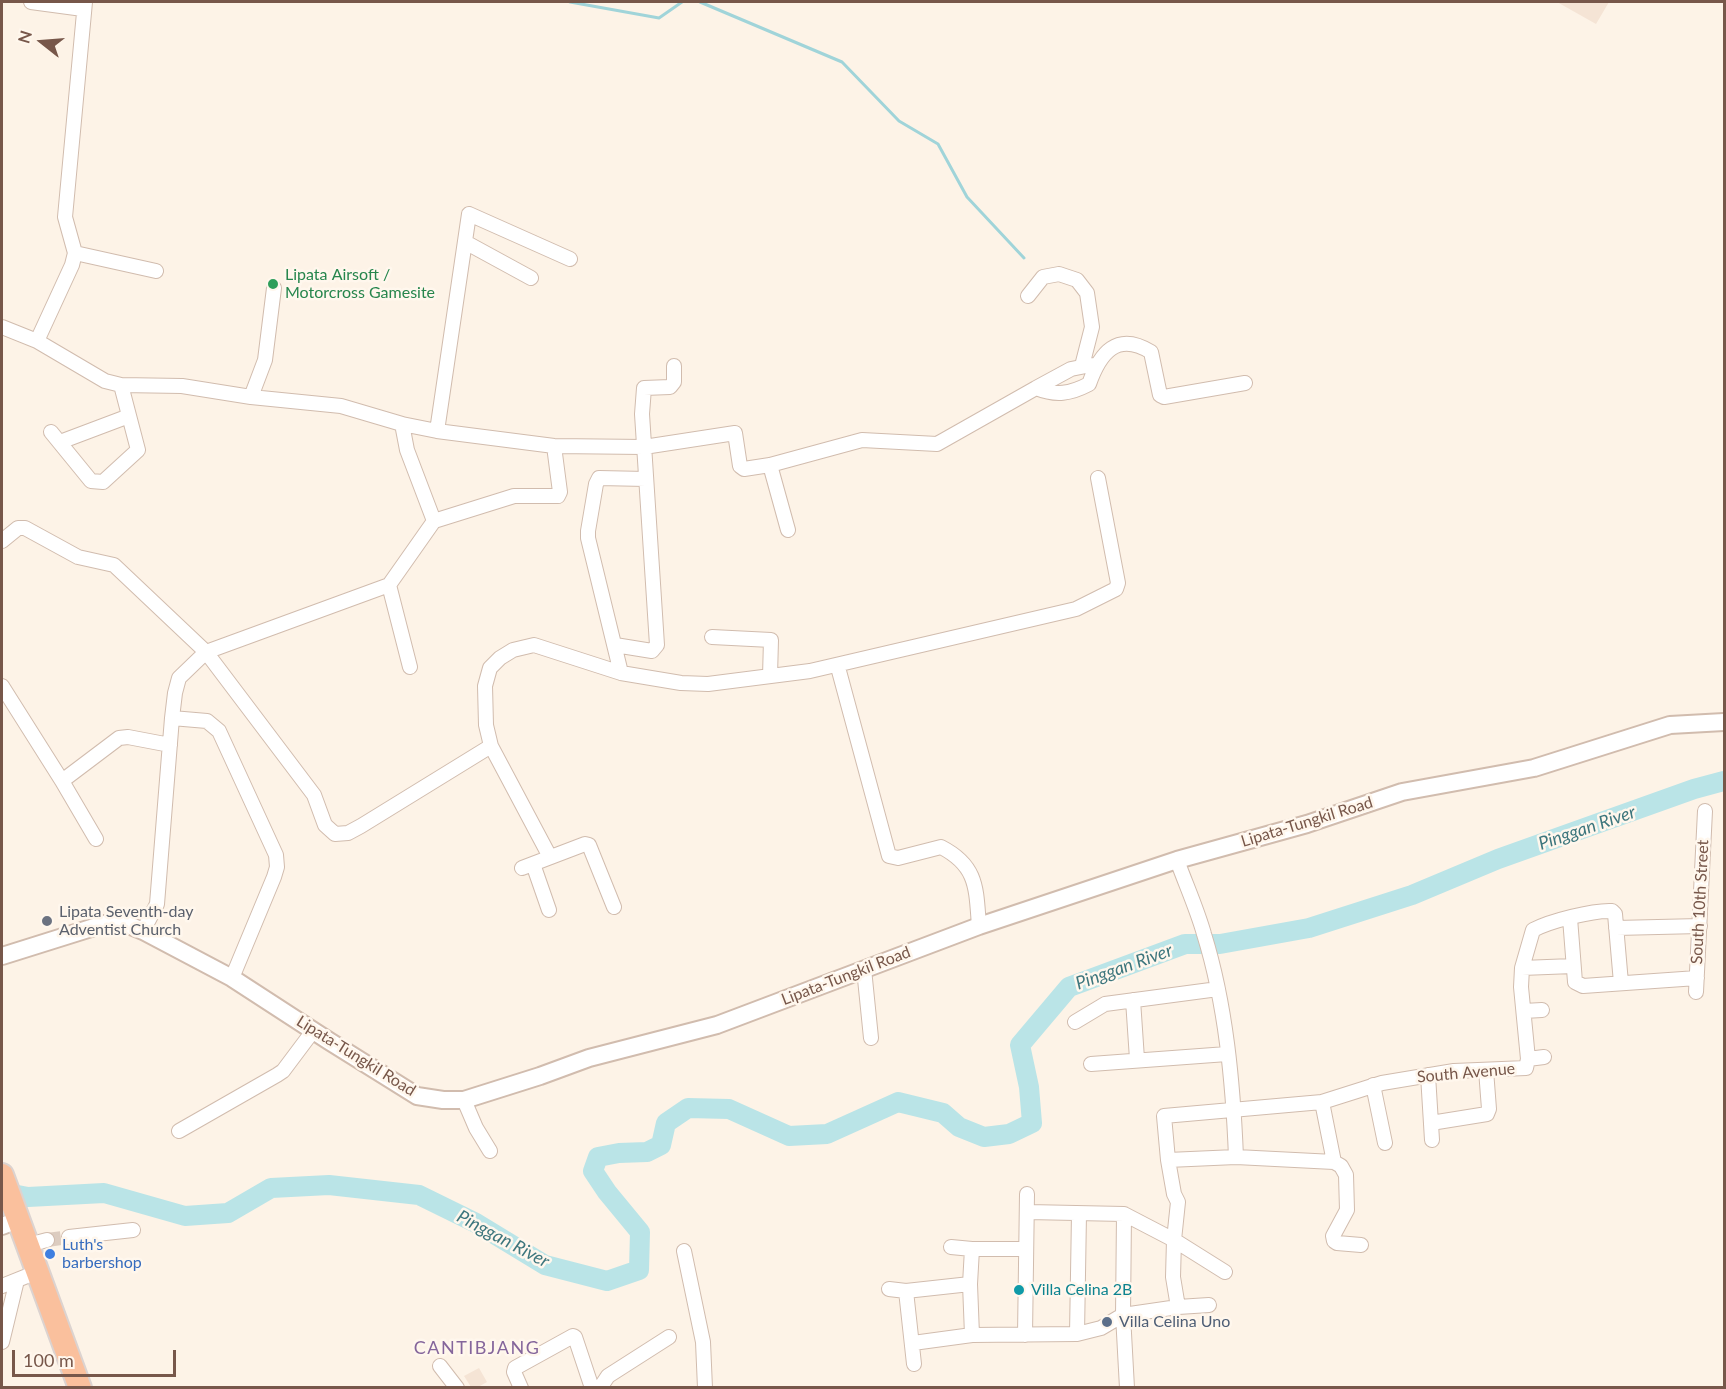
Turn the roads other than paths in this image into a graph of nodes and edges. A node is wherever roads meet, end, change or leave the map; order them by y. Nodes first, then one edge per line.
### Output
1 (31, 2) edge
2 (84, 5) edge
3 (465, 243) junction
4 (75, 253) junction
5 (570, 259) dead end
6 (156, 271) dead end
7 (531, 278) dead end
8 (274, 288) dead end
9 (1028, 297) dead end
10 (2, 327) edge
11 (37, 341) junction
12 (1096, 364) junction
13 (674, 366) dead end
14 (1082, 366) junction
15 (1245, 383) dead end
16 (121, 385) junction
17 (1036, 388) junction
18 (251, 397) junction
19 (129, 416) junction
20 (402, 424) junction
21 (437, 431) junction
22 (554, 447) junction
23 (644, 447) junction
24 (770, 465) junction
25 (1098, 478) dead end
26 (646, 479) junction
27 (434, 521) junction
28 (788, 531) dead end
29 (2, 541) edge
30 (389, 585) junction
31 (712, 637) dead end
32 (615, 645) junction
33 (206, 652) junction
34 (411, 667) dead end
35 (838, 670) dead end
36 (621, 673) junction
37 (770, 676) junction
38 (2, 686) edge
39 (172, 718) junction
40 (1725, 722) edge
41 (170, 745) junction
42 (491, 746) junction
43 (62, 781) junction
44 (1704, 812) dead end
45 (96, 839) dead end
46 (550, 857) junction
47 (1176, 861) junction
48 (614, 908) dead end
49 (549, 910) dead end
50 (1570, 918) junction
51 (979, 926) junction
52 (1700, 926) junction
53 (1616, 928) junction
54 (143, 931) junction
55 (2, 956) edge
56 (1573, 966) junction
57 (1522, 968) junction
58 (864, 969) junction
59 (232, 978) junction
60 (1621, 983) junction
61 (1218, 989) junction
62 (1133, 1000) junction
63 (1542, 1010) dead end
64 (1524, 1011) junction
65 (1075, 1022) dead end
66 (313, 1031) junction
67 (871, 1038) dead end
68 (1227, 1054) junction
69 (1544, 1056) dead end
70 (1137, 1059) junction
71 (1528, 1059) junction
72 (1091, 1064) dead end
73 (1486, 1070) junction
74 (1428, 1075) junction
75 (1373, 1086) junction
76 (464, 1100) junction
77 (1322, 1102) junction
78 (1234, 1109) junction
79 (1431, 1123) junction
80 (179, 1131) dead end
81 (1432, 1140) dead end
82 (1385, 1143) dead end
83 (490, 1151) dead end
84 (1236, 1157) junction
85 (1168, 1160) junction
86 (1334, 1162) junction
87 (2, 1175) edge
88 (1027, 1194) dead end
89 (1028, 1212) junction
90 (1079, 1214) junction
91 (1124, 1214) junction
92 (11, 1218) edge
93 (133, 1230) dead end
94 (69, 1237) tunnel mouth
95 (1174, 1240) junction
96 (1361, 1245) dead end
97 (951, 1246) dead end
98 (972, 1249) junction
99 (1025, 1249) junction
100 (684, 1251) dead end
101 (1225, 1272) dead end
102 (27, 1276) junction
103 (970, 1284) junction
104 (2, 1286) edge
105 (889, 1289) dead end
106 (906, 1291) junction
107 (1209, 1305) dead end
108 (1178, 1307) junction
109 (1123, 1315) junction
110 (1077, 1334) junction
111 (972, 1335) junction
112 (1025, 1335) junction
113 (669, 1336) dead end
114 (2, 1342) edge
115 (913, 1343) junction
116 (914, 1364) dead end
117 (440, 1366) dead end
118 (80, 1388) edge
119 (457, 1388) edge
120 (521, 1388) edge
121 (592, 1388) edge
122 (600, 1388) edge
123 (705, 1388) edge
124 (1127, 1388) edge

1 - 2 street
2 - 4 street
3 - 5 street
3 - 7 street
3 - 21 street
4 - 6 street
4 - 11 street
8 - 18 street
9 - 14 street
10 - 11 street
11 - 16 street
12 - 14 street
12 - 15 street
12 - 17 street
13 - 23 street
14 - 17 street
16 - 18 street
16 - 19 street
17 - 24 street
18 - 20 street
19 - 19 street
20 - 21 street
20 - 27 street
21 - 22 street
22 - 23 street
22 - 27 street
23 - 24 street
23 - 26 street
24 - 28 street
25 - 37 street
26 - 32 street
26 - 32 street
27 - 30 street
29 - 33 street
30 - 33 street
30 - 34 street
31 - 37 street
32 - 36 street
33 - 39 street
33 - 42 street
35 - 51 street
36 - 37 street
36 - 42 street
38 - 43 street
39 - 41 street
39 - 59 street
40 - 47 street, Lipata-Tungkil Road
41 - 43 street
41 - 54 street
42 - 46 street
43 - 45 street
44 - 52 street, South 10th Street
46 - 48 street
46 - 49 street
47 - 51 street, Lipata-Tungkil Road
47 - 61 street
50 - 53 street
50 - 56 street
50 - 57 street, South Avenue
51 - 58 street, Lipata-Tungkil Road
52 - 53 street
52 - 60 street, South 10th Street
53 - 60 street
54 - 55 street, Lipata-Tungkil Road
54 - 59 street, Lipata-Tungkil Road
56 - 57 street
56 - 60 street
57 - 64 street, South Avenue
58 - 67 street
58 - 76 street, Lipata-Tungkil Road
59 - 66 street, Lipata-Tungkil Road
61 - 62 street
61 - 68 street
62 - 65 street
62 - 70 street
63 - 64 street
64 - 71 street, South Avenue
66 - 76 street, Lipata-Tungkil Road
66 - 80 street
68 - 70 street
68 - 78 street
69 - 71 street
70 - 72 street
71 - 73 street, South Avenue
73 - 74 street, South Avenue
73 - 79 street
74 - 75 street, South Avenue
74 - 79 street
75 - 77 street, South Avenue
75 - 82 street
76 - 83 street
77 - 78 street, South Avenue
77 - 86 street
78 - 84 street
78 - 85 street, South Avenue
79 - 81 street
84 - 85 street
84 - 86 street
85 - 95 street
86 - 96 street
87 - 92 highway
88 - 89 street
89 - 90 street
89 - 99 street
90 - 91 street
90 - 110 street
91 - 95 street
91 - 109 street
92 - 102 highway
93 - 94 street
95 - 101 street
95 - 108 street
97 - 98 street
98 - 99 street
98 - 103 street
99 - 112 street
100 - 123 street
102 - 104 street
102 - 114 street
102 - 118 highway
103 - 106 street
103 - 111 street
105 - 106 street
106 - 115 street
107 - 108 street
108 - 109 street
109 - 110 street
109 - 124 street
110 - 112 street
111 - 112 street
111 - 115 street
113 - 122 street
115 - 116 street
117 - 119 street
120 - 121 street

